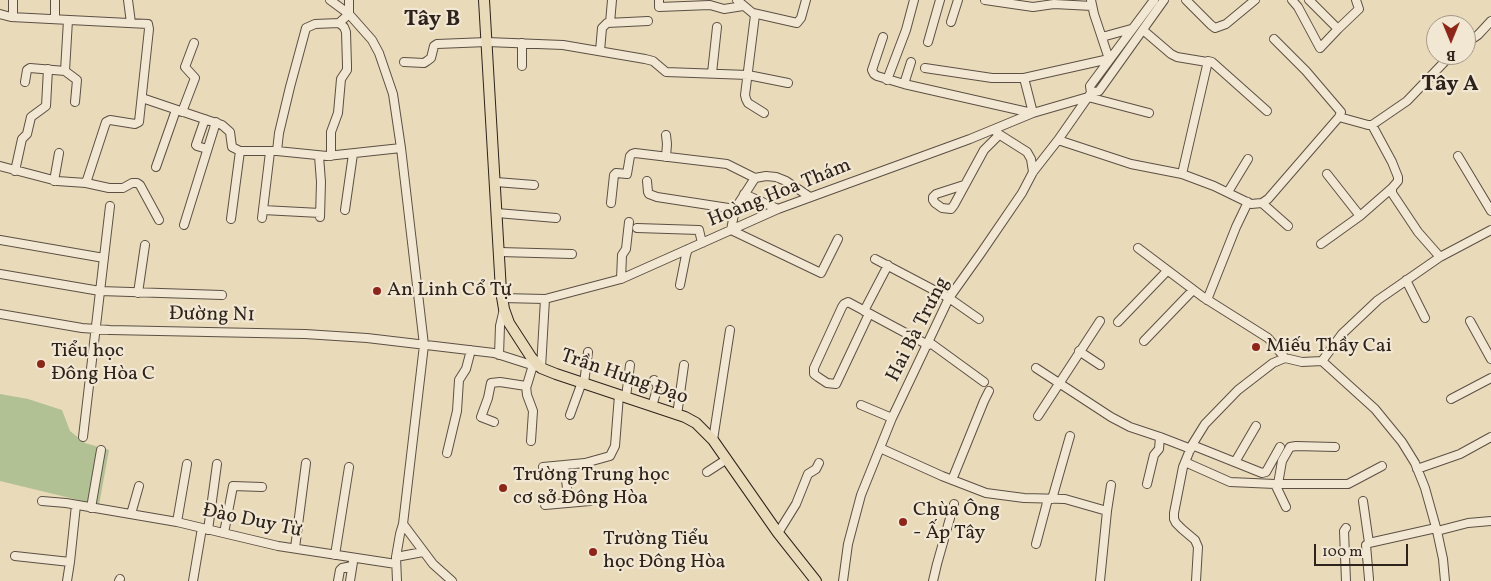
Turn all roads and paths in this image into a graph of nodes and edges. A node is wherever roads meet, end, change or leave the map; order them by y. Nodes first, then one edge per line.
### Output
1 (13, 0) edge
2 (55, 0) edge
3 (128, 0) edge
4 (330, 0) edge
5 (349, 0) edge
6 (484, 0) edge
7 (612, 0) edge
8 (659, 0) edge
9 (806, 0) edge
10 (914, 0) edge
11 (940, 0) edge
12 (958, 0) edge
13 (985, 0) edge
14 (1154, 0) edge
15 (1164, 0) edge
16 (1254, 0) edge
17 (1292, 0) edge
18 (1309, 0) edge
19 (1356, 0) edge
20 (1190, 1) edge
21 (740, 3) edge
22 (1092, 3) edge
23 (754, 13) junction
24 (0, 14) edge
25 (349, 14) junction
26 (13, 17) junction
27 (55, 19) junction
28 (68, 20) junction
29 (648, 21) dead end
30 (951, 22) dead end
31 (1491, 22) edge
32 (339, 23) junction
33 (610, 23) junction
34 (131, 24) junction
35 (717, 27) dead end
36 (1132, 29) junction
37 (1338, 29) junction
38 (1143, 30) junction
39 (1476, 36) edge
40 (883, 37) dead end
41 (1102, 38) junction
42 (1274, 39) dead end
43 (487, 42) junction
44 (928, 42) dead end
45 (194, 43) dead end
46 (522, 44) junction
47 (600, 51) junction
48 (1109, 59) junction
49 (404, 62) dead end
50 (911, 62) dead end
51 (1207, 62) junction
52 (1441, 65) edge
53 (522, 66) dead end
54 (925, 68) dead end
55 (48, 69) junction
56 (65, 71) junction
57 (712, 73) junction
58 (748, 75) junction
59 (1024, 78) junction
60 (887, 80) junction
61 (25, 82) dead end
62 (788, 83) dead end
63 (904, 84) junction
64 (1090, 95) junction
65 (142, 98) junction
66 (75, 102) dead end
67 (1068, 104) junction
68 (179, 111) junction
69 (1267, 111) dead end
70 (764, 113) dead end
71 (1032, 113) junction
72 (1149, 113) dead end
73 (1077, 114) junction
74 (1339, 117) junction
75 (205, 119) junction
76 (216, 122) junction
77 (1372, 125) junction
78 (996, 132) junction
79 (666, 135) dead end
80 (970, 139) junction
81 (1058, 140) junction
82 (401, 148) junction
83 (208, 149) junction
84 (984, 150) junction
85 (240, 151) junction
86 (273, 152) junction
87 (59, 153) dead end
88 (353, 154) junction
89 (319, 156) junction
90 (331, 156) junction
91 (1458, 156) dead end
92 (666, 157) junction
93 (1248, 159) dead end
94 (0, 166) edge
95 (156, 167) dead end
96 (15, 171) junction
97 (1033, 172) junction
98 (1182, 174) junction
99 (1327, 174) dead end
100 (755, 178) junction
101 (54, 181) junction
102 (648, 181) dead end
103 (496, 182) junction
104 (86, 183) junction
105 (534, 185) dead end
106 (964, 186) dead end
107 (1392, 188) junction
108 (1228, 192) junction
109 (744, 194) junction
110 (810, 197) junction
111 (1248, 202) junction
112 (611, 203) dead end
113 (1262, 204) junction
114 (110, 206) dead end
115 (735, 209) junction
116 (778, 209) junction
117 (345, 210) dead end
118 (1491, 211) edge
119 (498, 214) junction
120 (1360, 216) junction
121 (231, 218) dead end
122 (556, 218) dead end
123 (159, 220) dead end
124 (628, 222) dead end
125 (184, 226) dead end
126 (1288, 226) dead end
127 (637, 228) dead end
128 (731, 230) junction
129 (1491, 230) edge
130 (838, 239) dead end
131 (0, 240) edge
132 (702, 243) junction
133 (1321, 244) dead end
134 (145, 245) dead end
135 (1138, 248) dead end
136 (688, 249) junction
137 (500, 252) junction
138 (572, 254) dead end
139 (1440, 257) junction
140 (104, 258) junction
141 (875, 259) dead end
142 (888, 265) junction
143 (1167, 271) junction
144 (0, 274) edge
145 (621, 279) junction
146 (1406, 280) junction
147 (680, 285) dead end
148 (1193, 290) junction
149 (100, 291) junction
150 (138, 293) junction
151 (222, 295) dead end
152 (949, 298) junction
153 (545, 299) junction
154 (1207, 300) junction
155 (503, 304) junction
156 (867, 312) junction
157 (0, 314) edge
158 (1425, 318) dead end
159 (979, 319) dead end
160 (1100, 322) dead end
161 (1118, 322) dead end
162 (1470, 322) dead end
163 (96, 329) junction
164 (730, 330) dead end
165 (1144, 342) dead end
166 (928, 343) junction
167 (424, 345) junction
168 (471, 350) junction
169 (588, 352) dead end
170 (1079, 352) junction
171 (499, 355) junction
172 (1285, 358) junction
173 (1491, 359) edge
174 (1322, 361) junction
175 (630, 364) dead end
176 (684, 365) dead end
177 (1100, 365) dead end
178 (537, 366) junction
179 (1036, 368) dead end
180 (1491, 378) edge
181 (654, 380) dead end
182 (984, 382) dead end
183 (583, 383) junction
184 (1060, 383) junction
185 (526, 386) junction
186 (989, 392) dead end
187 (623, 396) junction
188 (1451, 399) dead end
189 (861, 405) dead end
190 (652, 406) junction
191 (570, 415) dead end
192 (677, 415) junction
193 (1038, 416) dead end
194 (892, 418) junction
195 (494, 422) dead end
196 (1256, 426) dead end
197 (1070, 436) dead end
198 (83, 437) dead end
199 (1160, 437) junction
200 (1491, 437) edge
201 (713, 440) junction
202 (531, 441) dead end
203 (1192, 447) junction
204 (1280, 447) dead end
205 (1335, 447) dead end
206 (880, 448) junction
207 (101, 450) dead end
208 (447, 453) dead end
209 (727, 459) junction
210 (1185, 462) junction
211 (1234, 462) junction
212 (306, 463) dead end
213 (819, 463) dead end
214 (187, 464) dead end
215 (218, 464) dead end
216 (564, 465) junction
217 (1382, 466) dead end
218 (349, 467) dead end
219 (543, 467) dead end
220 (1417, 469) junction
221 (707, 472) dead end
222 (952, 480) junction
223 (1147, 484) dead end
224 (1276, 484) junction
225 (1111, 485) dead end
226 (139, 486) dead end
227 (262, 488) dead end
228 (1050, 499) junction
229 (42, 501) dead end
230 (590, 501) dead end
231 (1363, 502) dead end
232 (569, 503) junction
233 (954, 504) dead end
234 (76, 505) junction
235 (545, 505) dead end
236 (1286, 507) dead end
237 (91, 508) junction
238 (1107, 510) junction
239 (131, 514) junction
240 (1491, 521) edge
241 (177, 522) junction
242 (403, 524) junction
243 (1346, 528) dead end
244 (205, 529) junction
245 (1436, 530) junction
246 (224, 533) junction
247 (778, 533) junction
248 (1369, 543) junction
249 (1036, 544) dead end
250 (295, 548) junction
251 (423, 552) junction
252 (335, 555) junction
253 (15, 556) dead end
254 (353, 558) junction
255 (396, 560) junction
256 (70, 562) junction
257 (352, 566) junction
258 (1369, 579) dead end
259 (67, 581) edge
260 (193, 581) edge
261 (338, 581) edge
262 (350, 581) edge
263 (397, 581) edge
264 (452, 581) edge
265 (816, 581) edge
266 (843, 581) edge
267 (933, 581) edge
268 (1100, 581) edge
269 (1196, 581) edge
270 (1346, 581) edge
271 (1445, 581) edge

1 - 26 street
2 - 27 street
3 - 34 street
4 - 25 street
5 - 25 street
6 - 43 main road, Trần Hưng Đạo
7 - 33 street
8 - 21 street
9 - 23 street
10 - 60 street
11 - 44 street
12 - 30 street
13 - 22 street
14 - 36 street, Hai Bà Trưng
15 - 38 street, Hai Bà Trưng
16 - 20 street
17 - 37 street
18 - 37 street
19 - 37 street
21 - 23 street
22 - 41 street
23 - 58 street
24 - 26 street
25 - 32 street
25 - 82 street
26 - 27 street
27 - 28 street
28 - 34 street
28 - 56 street
29 - 33 street
31 - 39 street
32 - 86 street
32 - 90 street
33 - 47 street
34 - 65 street
35 - 57 street
36 - 41 street
36 - 48 street, Hai Bà Trưng
38 - 51 street
38 - 64 street, Hai Bà Trưng
40 - 60 street
41 - 48 street
42 - 74 street
43 - 46 street
43 - 49 street
43 - 103 main road, Trần Hưng Đạo
45 - 68 street
46 - 47 street
46 - 53 street
47 - 57 street
48 - 59 street
48 - 64 street, Hai Bà Trưng
50 - 63 street
51 - 69 street
51 - 98 street
52 - 77 street
54 - 59 street
55 - 56 street
55 - 61 street
55 - 96 street
56 - 66 street
57 - 58 street
58 - 62 street
58 - 70 street
59 - 71 street
60 - 63 street
63 - 71 street
64 - 67 street, Hoàng Hoa Thám
64 - 72 street
64 - 73 street, Hai Bà Trưng
65 - 68 street
65 - 104 street
67 - 71 street, Hoàng Hoa Thám
67 - 73 street
68 - 75 street
68 - 95 street
71 - 78 street, Hoàng Hoa Thám
73 - 81 street, Hai Bà Trưng
74 - 77 street
74 - 113 street
75 - 76 street
75 - 83 street
76 - 83 street
76 - 85 street
77 - 107 street
78 - 80 street, Hoàng Hoa Thám
78 - 84 street
78 - 97 street
79 - 92 street
80 - 84 street
80 - 110 street, Hoàng Hoa Thám
81 - 97 street, Hai Bà Trưng
81 - 98 street
82 - 88 street
82 - 167 street
83 - 125 street
84 - 106 street
85 - 86 street
85 - 121 street
86 - 89 street
86 - 89 street
87 - 101 street
88 - 90 street
88 - 117 street
89 - 90 street
91 - 118 street
92 - 100 street
92 - 112 street
93 - 108 street
94 - 96 street
96 - 101 street
97 - 152 street, Hai Bà Trưng
98 - 108 street
99 - 120 street
100 - 109 street
100 - 110 street
101 - 104 street
102 - 115 street
103 - 105 street
103 - 119 main road, Trần Hưng Đạo
104 - 123 street
107 - 120 street
107 - 139 street
108 - 111 street
109 - 115 street
109 - 116 street
110 - 116 street, Hoàng Hoa Thám
111 - 113 street
111 - 154 street
113 - 126 street
114 - 140 street
115 - 128 street
116 - 128 street, Hoàng Hoa Thám
119 - 122 street
119 - 137 main road, Trần Hưng Đạo
120 - 133 street
124 - 145 street
127 - 132 street
128 - 130 street
128 - 132 street, Hoàng Hoa Thám
129 - 139 street
131 - 140 street
132 - 136 street, Hoàng Hoa Thám
134 - 150 street
135 - 143 street
136 - 145 street, Hoàng Hoa Thám
136 - 147 street
137 - 138 street
137 - 155 main road, Trần Hưng Đạo
139 - 146 street
140 - 149 street
141 - 142 street
142 - 152 street
142 - 156 street
143 - 148 street
143 - 161 street
144 - 149 street
145 - 153 street, Hoàng Hoa Thám
146 - 158 street
146 - 174 street
148 - 154 street
148 - 165 street
149 - 150 street
149 - 163 street
150 - 151 street
152 - 159 street
152 - 166 street, Hai Bà Trưng
153 - 155 street, Hoàng Hoa Thám
153 - 178 street
154 - 172 street
155 - 171 street
155 - 178 main road, Trần Hưng Đạo
156 - 156 street
156 - 166 street
157 - 163 street, Đường N1
160 - 170 street
162 - 173 street
163 - 167 street, Đường N1
163 - 198 street
164 - 201 street
166 - 182 street
166 - 194 street, Hai Bà Trưng
167 - 168 street, Đường N1
167 - 242 street
168 - 171 street, Đường N1
168 - 208 street
169 - 183 street
170 - 177 street
170 - 184 street
171 - 178 street, Đường N1
172 - 174 street
172 - 203 street
174 - 220 street
175 - 187 street
176 - 192 street
178 - 183 main road, Trần Hưng Đạo
178 - 185 street
179 - 184 street
180 - 188 street
181 - 190 street
183 - 187 main road, Trần Hưng Đạo
183 - 191 street
184 - 193 street
184 - 199 street
185 - 195 street
185 - 202 street
186 - 222 street
187 - 190 main road, Trần Hưng Đạo
187 - 216 street
189 - 194 street
190 - 192 main road, Trần Hưng Đạo
192 - 201 main road, Trần Hưng Đạo
194 - 206 street, Hai Bà Trưng
196 - 211 street
197 - 228 street
199 - 203 street
199 - 223 street
200 - 220 street
201 - 209 main road, Trần Hưng Đạo
203 - 210 street
203 - 211 street
204 - 211 street
205 - 224 street
206 - 222 street
206 - 266 street, Hai Bà Trưng
207 - 237 street
209 - 221 street
209 - 247 main road, Trần Hưng Đạo
210 - 224 street
210 - 269 street
212 - 250 street
213 - 247 street
214 - 241 street
215 - 244 street
216 - 219 street
216 - 232 street
217 - 224 street
218 - 252 street
220 - 245 street
222 - 228 street
224 - 236 street
225 - 238 street
226 - 239 street
227 - 246 street
228 - 238 street
228 - 249 street
229 - 234 street, Đào Duy Từ
230 - 232 street
231 - 248 street
232 - 235 street
233 - 267 street
234 - 237 street, Đào Duy Từ
234 - 256 street
237 - 239 street, Đào Duy Từ
238 - 268 street
239 - 241 street, Đào Duy Từ
240 - 245 street
241 - 244 street, Đào Duy Từ
242 - 251 street
242 - 255 street
243 - 270 street
244 - 246 street, Đào Duy Từ
244 - 260 street
245 - 248 street
245 - 271 street
246 - 250 street, Đào Duy Từ
247 - 265 main road, Trần Hưng Đạo
248 - 258 street
250 - 252 street, Đào Duy Từ
251 - 255 street, Đào Duy Từ
251 - 264 street
252 - 254 street, Đào Duy Từ
253 - 256 street
254 - 255 street, Đào Duy Từ
254 - 257 street
255 - 263 street
256 - 259 street
257 - 261 street
257 - 262 street

